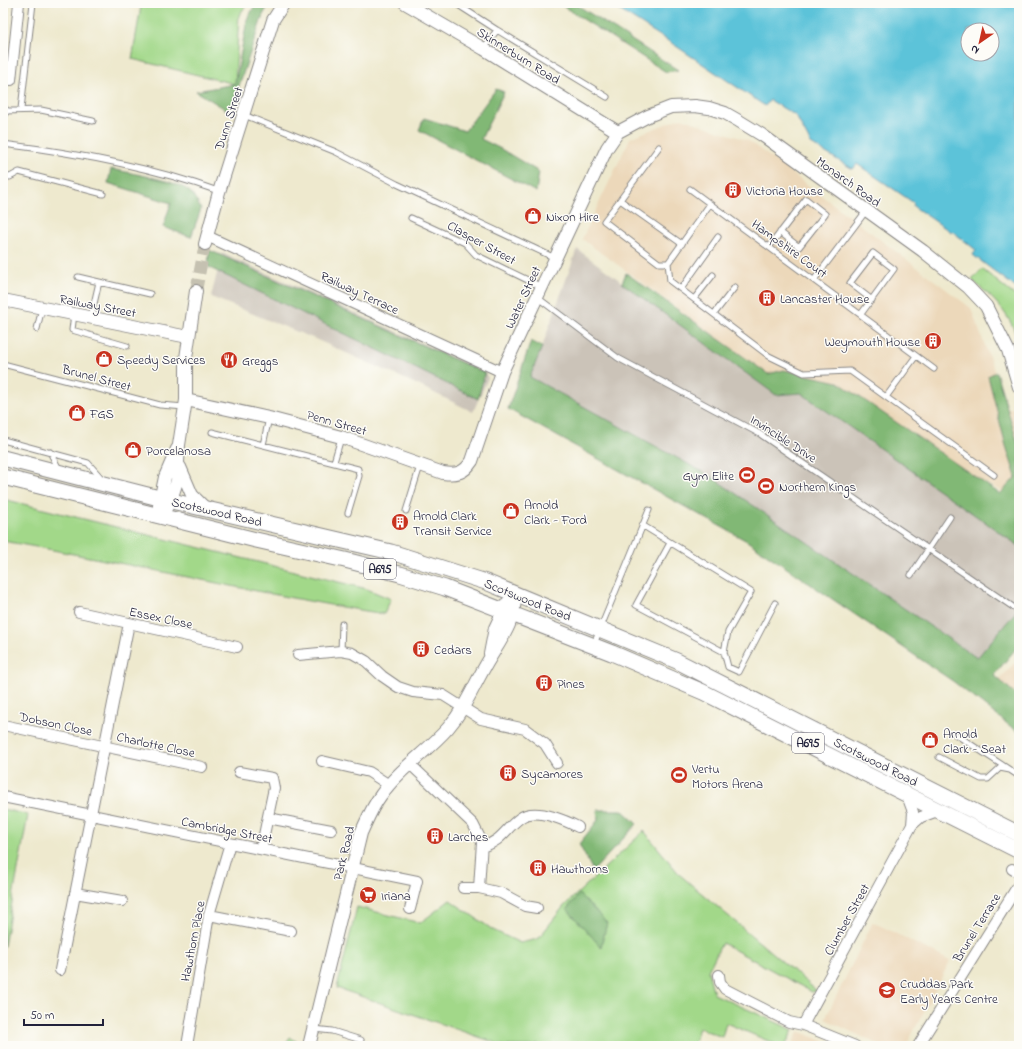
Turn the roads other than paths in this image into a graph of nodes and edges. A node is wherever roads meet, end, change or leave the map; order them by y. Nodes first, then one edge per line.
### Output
1 (19, 3) edge
2 (33, 3) edge
3 (284, 3) edge
4 (404, 3) edge
5 (455, 3) edge
6 (497, 30) junction
7 (484, 49) junction
8 (11, 80) dead end
9 (607, 97) dead end
10 (21, 109) junction
11 (3, 111) edge
12 (243, 115) junction
13 (93, 121) dead end
14 (618, 132) junction
15 (3, 144) edge
16 (659, 147) dead end
17 (607, 148) joint
18 (3, 176) edge
19 (690, 189) dead end
20 (219, 192) junction
21 (103, 194) dead end
22 (620, 200) junction
23 (710, 204) junction
24 (866, 211) junction
25 (411, 218) dead end
26 (780, 232) junction
27 (718, 237) dead end
28 (206, 240) joint
29 (682, 244) junction
30 (769, 247) junction
31 (556, 258) junction
32 (668, 263) junction
33 (713, 276) dead end
34 (78, 277) dead end
35 (814, 280) junction
36 (99, 282) junction
37 (735, 287) dead end
38 (681, 289) junction
39 (196, 291) tunnel mouth
40 (540, 292) junction
41 (150, 294) dead end
42 (694, 299) junction
43 (3, 300) edge
44 (872, 300) junction
45 (42, 308) junction
46 (74, 314) junction
47 (714, 314) junction
48 (861, 314) junction
49 (91, 318) junction
50 (37, 329) dead end
51 (188, 337) junction
52 (127, 346) dead end
53 (916, 356) junction
54 (3, 364) edge
55 (934, 369) dead end
56 (502, 372) junction
57 (1019, 387) edge
58 (886, 397) junction
59 (186, 404) junction
60 (269, 418) junction
61 (212, 432) dead end
62 (341, 437) junction
63 (3, 440) edge
64 (179, 445) junction
65 (264, 445) junction
66 (50, 452) junction
67 (3, 458) edge
68 (472, 461) joint
69 (179, 462) junction
70 (334, 462) junction
71 (421, 464) junction
72 (61, 473) junction
73 (994, 476) dead end
74 (3, 478) edge
75 (107, 485) junction
76 (165, 499) junction
77 (205, 508) junction
78 (406, 510) dead end
79 (648, 510) dead end
80 (348, 513) dead end
81 (161, 516) junction
82 (950, 517) dead end
83 (642, 525) junction
84 (670, 543) junction
85 (929, 549) junction
86 (910, 575) dead end
87 (515, 594) junction
88 (775, 603) dead end
89 (1013, 606) dead end
90 (80, 612) dead end
91 (508, 612) junction
92 (129, 623) junction
93 (342, 624) dead end
94 (600, 628) junction
95 (593, 646) junction
96 (237, 647) dead end
97 (341, 650) junction
98 (724, 652) junction
99 (298, 655) dead end
100 (463, 708) junction
101 (3, 725) edge
102 (956, 734) dead end
103 (104, 746) junction
104 (939, 758) dead end
105 (322, 761) dead end
106 (557, 763) dead end
107 (410, 764) junction
108 (202, 767) dead end
109 (1010, 770) junction
110 (239, 772) dead end
111 (1019, 776) edge
112 (389, 785) junction
113 (906, 793) junction
114 (3, 797) edge
115 (940, 810) junction
116 (90, 815) junction
117 (268, 818) junction
118 (912, 825) junction
119 (578, 827) dead end
120 (331, 830) dead end
121 (1018, 830) edge
122 (230, 843) junction
123 (482, 847) junction
124 (261, 849) junction
125 (1019, 851) edge
126 (353, 868) junction
127 (1019, 884) edge
128 (463, 888) dead end
129 (479, 888) junction
130 (75, 894) junction
131 (122, 901) dead end
132 (537, 908) dead end
133 (410, 909) dead end
134 (209, 915) junction
135 (291, 931) dead end
136 (60, 970) dead end
137 (719, 975) dead end
138 (803, 1025) junction
139 (314, 1029) junction
140 (361, 1040) dead end
141 (186, 1046) edge
142 (309, 1046) edge
143 (855, 1046) edge
144 (918, 1046) edge

1 - 8 street
2 - 10 lane
3 - 12 street, Dunn Street
4 - 7 street, Skinnerburn Road
5 - 6 lane
6 - 7 lane
6 - 9 lane
7 - 14 street, Skinnerburn Road
10 - 11 lane
10 - 13 lane
12 - 20 street, Dunn Street
12 - 31 lane
14 - 17 street, Monarch Road
14 - 24 street, Monarch Road
15 - 20 lane
16 - 22 lane
17 - 31 street, Water Street
18 - 21 lane
19 - 23 lane, Hampshire Court
20 - 28 street, Dunn Street
22 - 29 lane
22 - 32 lane
23 - 29 lane
23 - 30 lane, Hampshire Court
24 - 35 lane
24 - 57 street, Monarch Road
25 - 40 lane, Clasper Street
26 - 26 lane
26 - 30 lane
27 - 38 lane
28 - 56 street, Railway Terrace
29 - 32 lane
30 - 35 lane, Hampshire Court
31 - 40 street, Water Street
32 - 38 lane
33 - 42 lane
34 - 36 lane
35 - 48 lane, Hampshire Court
36 - 41 lane
36 - 49 lane
37 - 47 lane
38 - 42 lane
39 - 51 street
40 - 56 street, Water Street
40 - 85 lane, Invincible Drive
42 - 47 lane
43 - 45 street, Railway Street
44 - 44 lane
44 - 48 lane
45 - 46 street, Railway Street
45 - 50 lane
46 - 49 street, Railway Street
46 - 52 lane
47 - 58 lane
48 - 53 lane, Hampshire Court
49 - 51 street, Railway Street
51 - 59 street
53 - 55 lane, Hampshire Court
53 - 58 lane
54 - 59 lane, Brunel Street
56 - 68 street, Water Street
58 - 73 lane
59 - 60 street, Penn Street
59 - 64 street
60 - 62 street, Penn Street
60 - 65 lane
61 - 65 lane
62 - 70 lane
62 - 71 street, Penn Street
63 - 66 lane
64 - 69 street
64 - 76 street
65 - 70 lane
66 - 72 lane
66 - 75 lane
67 - 72 main road, Scotswood Road / A695
68 - 71 street, Penn Street
69 - 76 street
69 - 77 street
70 - 80 lane
71 - 78 lane
72 - 75 main road, Scotswood Road / A695
74 - 81 main road, Scotswood Road / A695
75 - 76 main road, Scotswood Road / A695
76 - 77 main road, Scotswood Road / A695
76 - 81 street
77 - 87 main road, Scotswood Road / A695
79 - 83 lane
81 - 91 main road, Scotswood Road / A695
82 - 85 lane
83 - 84 lane
83 - 94 lane
84 - 98 lane
84 - 98 lane
85 - 86 lane
85 - 89 lane, Invincible Drive
87 - 91 street, Park Road
87 - 94 main road, Scotswood Road / A695
88 - 98 lane
90 - 92 street, Essex Close
91 - 95 main road, Scotswood Road / A695
91 - 100 street, Park Road
92 - 96 street, Essex Close
92 - 103 street
93 - 97 lane
94 - 95 lane
94 - 121 main road, Scotswood Road / A695
95 - 113 main road, Scotswood Road / A695
97 - 99 street
97 - 100 street
100 - 106 street
100 - 107 street, Park Road
101 - 103 street, Dobson Close
102 - 109 lane
103 - 108 street, Charlotte Close
103 - 116 street
104 - 109 lane
105 - 112 street
107 - 112 street, Park Road
107 - 123 street
109 - 111 lane
110 - 117 street
112 - 126 street, Park Road
113 - 115 main road, Scotswood Road / A695
113 - 118 street
114 - 116 street, Cambridge Street
115 - 118 street, Clumber Street
115 - 125 main road, Scotswood Road / A695
116 - 122 street, Cambridge Street
116 - 130 street
117 - 120 street
117 - 124 street
118 - 138 street, Clumber Street
119 - 123 street
122 - 124 street, Cambridge Street
122 - 134 street, Hawthorn Place
123 - 129 street
124 - 126 street, Cambridge Street
126 - 133 street, Cambridge Street
126 - 139 street, Park Road
127 - 144 street, Brunel Terrace
128 - 129 street
129 - 132 street
130 - 131 street
130 - 136 street
134 - 135 street
134 - 141 street, Hawthorn Place
137 - 138 street
138 - 143 street
139 - 140 lane
139 - 142 street, Park Road

